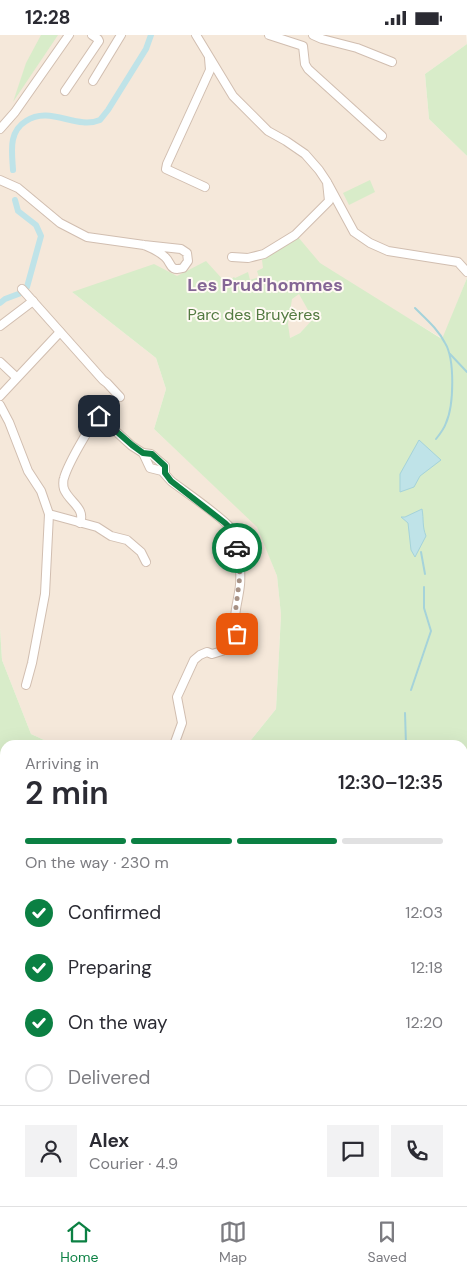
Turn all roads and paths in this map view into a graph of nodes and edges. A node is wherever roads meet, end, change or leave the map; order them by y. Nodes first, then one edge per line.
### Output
1 (63, 35) edge
2 (69, 35) edge
3 (92, 35) edge
4 (121, 35) edge
5 (269, 35) edge
6 (313, 35) edge
7 (199, 36) edge
8 (208, 54) junction
9 (392, 62) dead end
10 (38, 78) junction
11 (93, 81) dead end
12 (65, 91) dead end
13 (0, 129) edge
14 (382, 136) dead end
15 (0, 180) edge
16 (327, 182) junction
17 (205, 187) dead end
18 (144, 245) junction
19 (173, 249) junction
20 (232, 257) dead end
21 (167, 258) junction
22 (467, 272) edge
23 (24, 291) dead end
24 (33, 301) junction
25 (0, 326) edge
26 (60, 332) junction
27 (0, 362) edge
28 (16, 377) junction
29 (0, 395) edge
30 (120, 397) dead end
31 (0, 405) edge
32 (143, 453) junction
33 (165, 473) junction
34 (49, 514) junction
35 (80, 523) junction
36 (146, 563) dead end
37 (26, 685) dead end
38 (176, 740) edge

1 - 10 street
2 - 10 street
3 - 12 street
4 - 11 street
5 - 14 street
6 - 9 street
7 - 8 street
8 - 16 street
8 - 17 street
10 - 13 street
15 - 18 street
16 - 20 street
16 - 22 street
18 - 19 street
18 - 21 street
19 - 21 street
19 - 21 street
23 - 24 street
24 - 25 street
24 - 26 street
26 - 28 street
26 - 30 street
27 - 28 street
28 - 29 street
31 - 34 street
32 - 33 street
32 - 33 street
32 - 35 street
33 - 38 street
34 - 35 street
34 - 37 street
35 - 36 street

